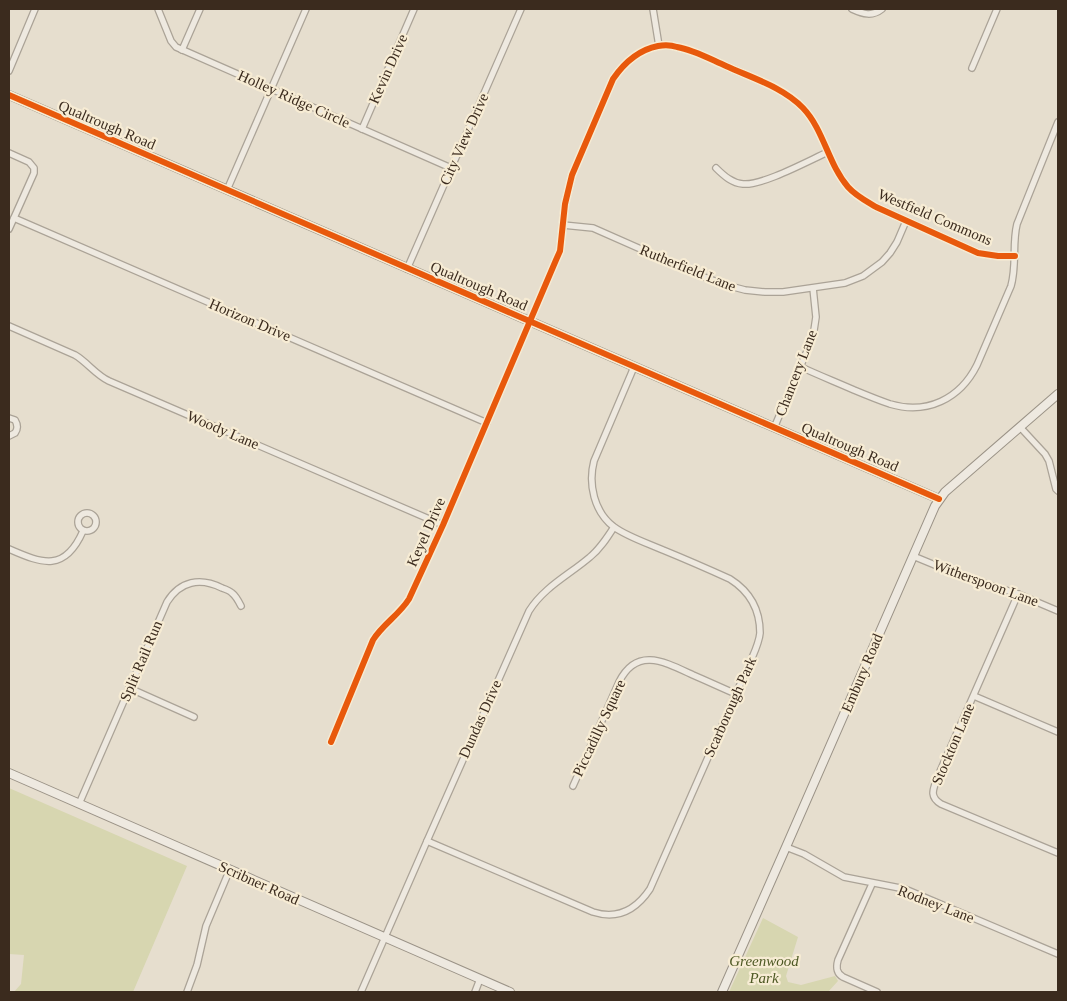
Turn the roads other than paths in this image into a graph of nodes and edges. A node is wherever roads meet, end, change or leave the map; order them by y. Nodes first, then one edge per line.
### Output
1 (35, 9) edge
2 (158, 9) edge
3 (200, 9) edge
4 (306, 9) edge
5 (414, 9) edge
6 (521, 9) edge
7 (653, 9) edge
8 (852, 9) edge
9 (882, 9) edge
10 (997, 9) edge
11 (659, 46) junction
12 (182, 50) junction
13 (972, 68) dead end
14 (9, 70) edge
15 (271, 89) junction
16 (9, 95) edge
17 (1058, 122) edge
18 (362, 129) junction
19 (828, 152) junction
20 (9, 153) edge
21 (450, 168) junction
22 (716, 168) dead end
23 (227, 190) junction
24 (14, 218) junction
25 (906, 221) junction
26 (563, 225) junction
27 (9, 229) edge
28 (1015, 256) junction
29 (407, 269) junction
30 (812, 288) junction
31 (530, 322) junction
32 (9, 326) edge
33 (634, 367) junction
34 (801, 367) junction
35 (1058, 394) edge
36 (9, 418) edge
37 (487, 423) junction
38 (1020, 427) junction
39 (774, 428) junction
40 (9, 436) edge
41 (1058, 491) edge
42 (939, 499) junction
43 (443, 525) junction
44 (614, 527) junction
45 (83, 531) dead end
46 (9, 549) edge
47 (913, 556) junction
48 (1018, 594) junction
49 (242, 606) dead end
50 (1058, 611) edge
51 (129, 688) junction
52 (736, 694) junction
53 (974, 696) junction
54 (194, 717) dead end
55 (1058, 732) edge
56 (331, 742) dead end
57 (9, 773) edge
58 (573, 786) dead end
59 (79, 804) junction
60 (427, 841) junction
61 (786, 847) junction
62 (1058, 853) edge
63 (230, 869) junction
64 (872, 884) junction
65 (385, 939) junction
66 (1058, 954) edge
67 (480, 979) junction
68 (187, 992) edge
69 (361, 992) edge
70 (475, 992) edge
71 (510, 992) edge
72 (722, 992) edge
73 (878, 992) edge

1 - 14 street
2 - 12 street, Holley Ridge Circle
3 - 12 street
4 - 15 street
5 - 18 street, Kevin Drive
6 - 21 street, City View Drive
7 - 11 street
8 - 9 street
10 - 13 street
11 - 19 street, Westfield Commons
11 - 26 street, Westfield Commons
12 - 15 street, Holley Ridge Circle
15 - 18 street, Holley Ridge Circle
15 - 23 street
16 - 23 street, Qualtrough Road
17 - 28 street
18 - 21 street, Holley Ridge Circle
19 - 22 street
19 - 25 street, Westfield Commons
20 - 24 street
21 - 29 street, City View Drive
23 - 29 street, Qualtrough Road
24 - 27 street
24 - 37 street, Horizon Drive
25 - 28 street, Westfield Commons
25 - 30 street, Rutherfield Lane
26 - 30 street, Rutherfield Lane
26 - 31 street, Westfield Commons
28 - 34 street
29 - 31 street, Qualtrough Road
30 - 34 street, Chancery Lane
31 - 33 street, Qualtrough Road
31 - 37 street, Keyel Drive
32 - 43 street, Woody Lane
33 - 39 street, Qualtrough Road
33 - 44 street, Scarborough Park
34 - 39 street, Chancery Lane
35 - 38 street, Embury Road
36 - 40 street
37 - 43 street, Keyel Drive
38 - 41 street
38 - 42 street, Embury Road
39 - 42 street, Qualtrough Road
42 - 47 street, Embury Road
43 - 56 street, Keyel Drive
44 - 52 street, Scarborough Park
44 - 60 street, Dundas Drive
45 - 46 street
47 - 48 street, Witherspoon Lane
47 - 61 street, Embury Road
48 - 50 street, Witherspoon Lane
48 - 53 street, Stockton Lane
49 - 51 street, Split Rail Run
51 - 54 street
51 - 59 street, Split Rail Run
52 - 58 street, Piccadilly Square
52 - 60 street, Scarborough Park
53 - 55 street
53 - 62 street, Stockton Lane
57 - 59 street, Scribner Road
59 - 63 street, Scribner Road
60 - 65 street, Dundas Drive
61 - 64 street, Rodney Lane
61 - 72 street, Embury Road
63 - 65 street, Scribner Road
63 - 68 street
64 - 66 street, Rodney Lane
64 - 73 street
65 - 67 street, Scribner Road
65 - 69 street, Dundas Drive
67 - 70 street
67 - 71 street, Scribner Road

